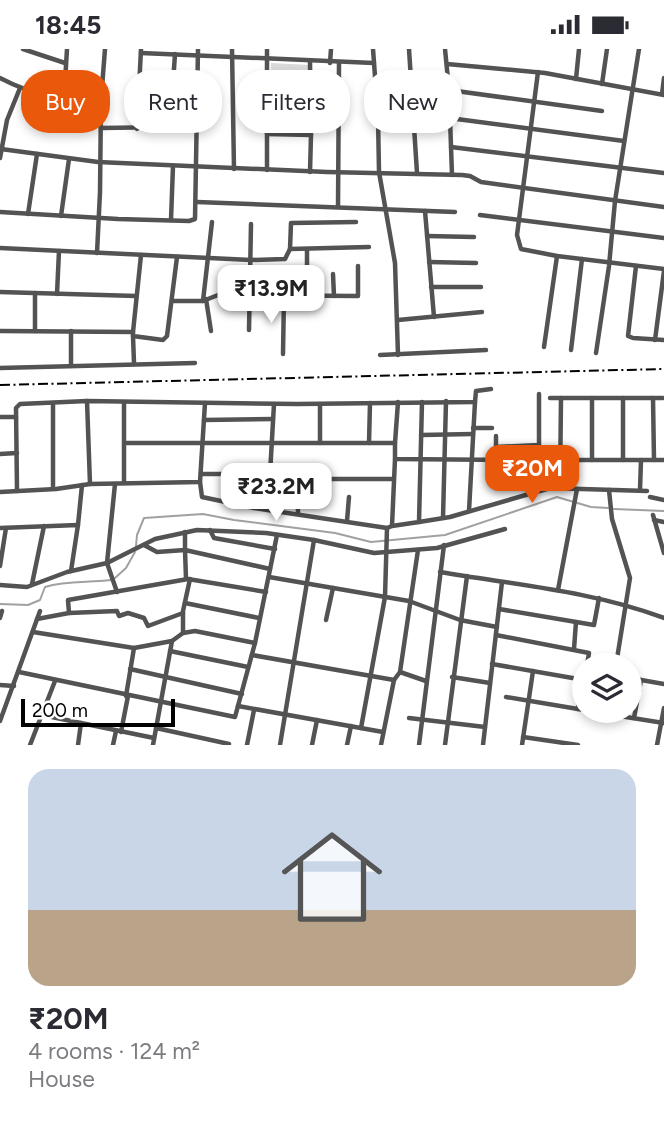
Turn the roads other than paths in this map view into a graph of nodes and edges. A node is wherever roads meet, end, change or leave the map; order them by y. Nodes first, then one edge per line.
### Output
1 (23, 49) edge
2 (67, 49) edge
3 (105, 49) edge
4 (232, 49) edge
5 (267, 49) edge
6 (331, 49) edge
7 (373, 49) edge
8 (409, 49) edge
9 (445, 49) edge
10 (579, 49) edge
11 (607, 49) edge
12 (639, 49) edge
13 (141, 51) edge
14 (198, 52) edge
15 (175, 54) junction
16 (232, 56) junction
17 (267, 60) junction
18 (310, 62) junction
19 (65, 63) junction
20 (330, 63) junction
21 (339, 63) junction
22 (374, 63) junction
23 (447, 64) junction
24 (65, 70) edge
25 (103, 70) edge
26 (140, 70) edge
27 (174, 70) edge
28 (375, 70) edge
29 (410, 70) edge
30 (447, 70) edge
31 (538, 72) junction
32 (0, 78) edge
33 (664, 78) edge
34 (576, 79) junction
35 (602, 84) junction
36 (20, 88) joint
37 (633, 90) junction
38 (462, 92) edge
39 (663, 95) edge
40 (534, 102) junction
41 (602, 111) dead end
42 (0, 117) edge
43 (7, 120) junction
44 (462, 120) edge
45 (531, 128) junction
46 (101, 133) edge
47 (378, 133) edge
48 (414, 133) edge
49 (450, 133) edge
50 (267, 134) junction
51 (311, 135) junction
52 (624, 141) junction
53 (451, 147) junction
54 (1, 149) edge
55 (37, 154) junction
56 (527, 156) junction
57 (0, 157) edge
58 (69, 159) junction
59 (100, 162) junction
60 (173, 166) junction
61 (197, 167) junction
62 (620, 168) junction
63 (234, 169) junction
64 (267, 170) junction
65 (310, 172) junction
66 (339, 172) junction
67 (379, 172) junction
68 (416, 173) junction
69 (664, 173) edge
70 (452, 175) junction
71 (523, 188) junction
72 (615, 201) junction
73 (197, 202) junction
74 (338, 207) junction
75 (664, 207) edge
76 (388, 210) junction
77 (425, 211) junction
78 (0, 212) edge
79 (455, 212) dead end
80 (28, 214) junction
81 (480, 215) dead end
82 (61, 216) junction
83 (99, 218) junction
84 (171, 220) junction
85 (519, 220) junction
86 (212, 222) dead end
87 (356, 222) dead end
88 (251, 224) dead end
89 (611, 232) junction
90 (427, 236) junction
91 (474, 237) dead end
92 (664, 238) edge
93 (369, 247) dead end
94 (0, 248) edge
95 (290, 249) junction
96 (307, 249) junction
97 (59, 251) junction
98 (97, 253) junction
99 (141, 255) junction
100 (557, 256) junction
101 (177, 257) junction
102 (210, 258) junction
103 (582, 259) junction
104 (251, 260) junction
105 (429, 262) junction
106 (476, 263) dead end
107 (609, 263) junction
108 (358, 266) dead end
109 (636, 266) junction
110 (664, 270) edge
111 (333, 274) dead end
112 (431, 287) junction
113 (481, 287) dead end
114 (0, 292) edge
115 (35, 293) junction
116 (57, 294) junction
117 (136, 296) junction
118 (250, 296) junction
119 (284, 296) junction
120 (307, 296) junction
121 (334, 296) junction
122 (204, 300) junction
123 (172, 301) junction
124 (482, 312) dead end
125 (434, 317) junction
126 (398, 320) junction
127 (249, 330) dead end
128 (0, 331) edge
129 (35, 331) junction
130 (71, 331) junction
131 (211, 331) dead end
132 (133, 334) junction
133 (656, 340) junction
134 (664, 340) edge
135 (544, 347) dead end
136 (486, 350) dead end
137 (571, 350) dead end
138 (596, 353) dead end
139 (283, 354) dead end
140 (380, 355) dead end
141 (398, 355) junction
142 (134, 363) junction
143 (195, 363) dead end
144 (71, 366) junction
145 (0, 367) edge
146 (491, 389) dead end
147 (539, 394) dead end
148 (550, 398) dead end
149 (561, 398) junction
150 (592, 398) junction
151 (624, 398) junction
152 (653, 398) junction
153 (663, 398) edge
154 (87, 401) junction
155 (446, 401) junction
156 (124, 402) junction
157 (398, 402) junction
158 (422, 402) junction
159 (475, 402) junction
160 (53, 403) junction
161 (205, 403) junction
162 (370, 403) junction
163 (274, 404) junction
164 (320, 404) junction
165 (0, 417) edge
166 (16, 417) junction
167 (274, 419) junction
168 (204, 420) junction
169 (473, 428) junction
170 (492, 428) dead end
171 (421, 435) junction
172 (445, 435) junction
173 (473, 435) junction
174 (496, 436) dead end
175 (125, 443) junction
176 (320, 443) junction
177 (369, 443) junction
178 (395, 443) junction
179 (204, 444) junction
180 (272, 444) junction
181 (525, 446) junction
182 (496, 447) junction
183 (17, 453) junction
184 (0, 454) edge
185 (395, 459) junction
186 (421, 459) junction
187 (445, 459) junction
188 (525, 460) junction
189 (561, 460) junction
190 (592, 460) junction
191 (623, 460) junction
192 (641, 460) junction
193 (654, 460) junction
194 (664, 460) edge
195 (470, 461) junction
196 (495, 462) junction
197 (547, 473) dead end
198 (201, 474) junction
199 (253, 474) dead end
200 (525, 474) junction
201 (495, 475) junction
202 (269, 479) junction
203 (297, 479) junction
204 (393, 479) junction
205 (201, 482) junction
206 (124, 483) junction
207 (90, 484) junction
208 (115, 484) junction
209 (496, 484) dead end
210 (82, 485) junction
211 (526, 485) dead end
212 (53, 488) junction
213 (561, 488) junction
214 (609, 490) junction
215 (17, 491) junction
216 (0, 492) edge
217 (577, 492) junction
218 (349, 497) dead end
219 (650, 497) dead end
220 (663, 498) edge
221 (268, 509) junction
222 (469, 511) junction
223 (298, 514) junction
224 (443, 518) junction
225 (347, 521) junction
226 (419, 522) junction
227 (664, 522) edge
228 (78, 525) junction
229 (44, 526) junction
230 (389, 527) junction
231 (3, 528) edge
232 (505, 529) dead end
233 (210, 530) junction
234 (185, 532) junction
235 (277, 535) junction
236 (314, 540) junction
237 (143, 545) junction
238 (444, 545) junction
239 (275, 549) junction
240 (185, 550) junction
241 (418, 550) junction
242 (664, 551) edge
243 (387, 552) junction
244 (107, 563) junction
245 (0, 566) edge
246 (270, 569) junction
247 (71, 572) junction
248 (440, 572) junction
249 (269, 576) junction
250 (467, 576) junction
251 (188, 579) junction
252 (502, 582) junction
253 (306, 583) junction
254 (0, 585) edge
255 (32, 585) junction
256 (333, 588) junction
257 (558, 590) junction
258 (117, 592) junction
259 (266, 592) junction
260 (385, 597) junction
261 (599, 598) junction
262 (409, 601) junction
263 (185, 603) junction
264 (626, 604) junction
265 (499, 609) junction
266 (2, 611) dead end
267 (40, 611) dead end
268 (435, 611) junction
269 (69, 613) junction
270 (183, 613) junction
271 (0, 618) edge
272 (259, 618) junction
273 (664, 618) edge
274 (37, 619) junction
275 (326, 620) dead end
276 (460, 620) junction
277 (576, 622) junction
278 (497, 628) junction
279 (33, 632) junction
280 (183, 633) junction
281 (496, 635) junction
282 (172, 641) junction
283 (255, 643) junction
284 (134, 648) junction
285 (574, 650) junction
286 (170, 651) junction
287 (589, 653) edge
288 (618, 653) edge
289 (252, 655) junction
290 (294, 661) junction
291 (492, 664) junction
292 (248, 667) junction
293 (130, 669) junction
294 (533, 671) junction
295 (19, 672) junction
296 (400, 672) junction
297 (370, 675) junction
298 (572, 676) edge
299 (452, 677) junction
300 (165, 678) junction
301 (55, 680) junction
302 (394, 680) junction
303 (642, 680) edge
304 (426, 681) junction
305 (490, 683) junction
306 (664, 684) edge
307 (0, 685) edge
308 (14, 686) junction
309 (242, 694) junction
310 (127, 696) junction
311 (506, 697) dead end
312 (528, 701) junction
313 (160, 703) junction
314 (238, 706) junction
315 (572, 708) edge
316 (664, 708) edge
317 (254, 709) junction
318 (286, 714) junction
319 (42, 715) junction
320 (409, 718) dead end
321 (422, 719) junction
322 (642, 719) edge
323 (317, 720) junction
324 (0, 721) edge
325 (447, 722) junction
326 (81, 723) junction
327 (663, 723) edge
328 (351, 726) junction
329 (485, 727) junction
330 (156, 728) junction
331 (361, 728) junction
332 (119, 731) junction
333 (383, 732) junction
334 (523, 737) junction
335 (154, 738) junction
336 (229, 744) edge
337 (30, 745) edge
338 (78, 745) edge
339 (113, 745) edge
340 (153, 745) edge
341 (247, 745) edge
342 (280, 745) edge
343 (312, 745) edge
344 (347, 745) edge
345 (381, 745) edge
346 (419, 745) edge
347 (445, 745) edge
348 (483, 745) edge
349 (522, 745) edge
350 (578, 745) edge
351 (657, 745) edge

1 - 19 street
2 - 19 street
3 - 25 street
4 - 16 street
5 - 17 street
6 - 20 street
7 - 22 street
8 - 29 street
9 - 23 street
10 - 34 street
11 - 35 street
12 - 37 street
13 - 15 street
13 - 26 street
14 - 15 street
14 - 16 street
14 - 61 street
15 - 27 street
16 - 17 street
16 - 63 street
17 - 18 street
17 - 50 street
18 - 20 street
18 - 51 street
19 - 24 street
20 - 21 street
21 - 22 street
21 - 66 street
22 - 28 street
23 - 30 street
23 - 31 street
31 - 34 street
31 - 40 street
32 - 36 street
33 - 39 street
34 - 35 street
35 - 37 street
36 - 43 street
37 - 39 street
37 - 52 street
38 - 40 street
40 - 41 street
40 - 45 street
42 - 43 street
43 - 54 street
44 - 45 street
45 - 52 street
45 - 56 street
46 - 59 street
47 - 67 street
48 - 68 street
49 - 53 street
50 - 51 street
50 - 64 street
51 - 65 street
52 - 62 street
53 - 56 street
53 - 70 street
54 - 55 street
54 - 57 street
55 - 58 street
55 - 80 street
56 - 62 street
56 - 71 street
58 - 59 street
58 - 82 street
59 - 60 street
59 - 83 street
60 - 61 street
60 - 84 street
61 - 63 street
61 - 73 street
62 - 69 street
62 - 72 street
63 - 64 street
64 - 65 street
65 - 66 street
66 - 67 street
66 - 74 street
67 - 68 street
67 - 76 street
68 - 70 street
70 - 71 street
71 - 72 street
71 - 85 street
72 - 75 street
72 - 89 street
73 - 74 street
73 - 84 street
74 - 76 street
76 - 77 street
76 - 126 street
77 - 79 street
77 - 90 street
78 - 80 street
80 - 82 street
81 - 85 street
82 - 83 street
83 - 84 street
83 - 98 street
85 - 89 street
85 - 100 street
86 - 102 street
87 - 95 street
88 - 104 street
89 - 92 street
89 - 107 street
90 - 91 street
90 - 105 street
93 - 96 street
94 - 97 street
95 - 96 street
95 - 104 street
96 - 120 street
97 - 98 street
97 - 116 street
98 - 99 street
99 - 101 street
99 - 117 street
100 - 103 street
100 - 135 street
101 - 102 street
101 - 123 street
102 - 104 street
102 - 122 street
103 - 107 street
103 - 137 street
104 - 118 street
105 - 106 street
105 - 112 street
107 - 109 street
107 - 138 street
108 - 121 street
109 - 110 street
109 - 133 street
110 - 133 street
111 - 121 street
112 - 113 street
112 - 125 street
114 - 115 street
115 - 116 street
115 - 129 street
116 - 117 street
117 - 132 street
118 - 119 street
118 - 122 street
118 - 127 street
119 - 120 street
119 - 139 street
120 - 121 street
122 - 123 street
122 - 131 street
123 - 132 street
124 - 125 street
125 - 126 street
126 - 141 street
128 - 129 street
129 - 130 street
130 - 132 street
130 - 144 street
132 - 142 street
133 - 134 street
136 - 141 street
140 - 141 street
142 - 143 street
142 - 144 street
144 - 145 street
146 - 159 street
147 - 181 street
148 - 149 street
149 - 150 street
149 - 189 street
150 - 151 street
150 - 190 street
151 - 152 street
151 - 191 street
152 - 153 street
152 - 193 street
154 - 156 street
154 - 160 street
154 - 207 street
155 - 158 street
155 - 159 street
155 - 172 street
156 - 161 street
156 - 175 street
157 - 158 street
157 - 162 street
157 - 178 street
158 - 171 street
159 - 169 street
160 - 166 street
160 - 212 street
161 - 163 street
161 - 168 street
162 - 164 street
162 - 177 street
163 - 164 street
163 - 167 street
164 - 176 street
165 - 166 street
166 - 183 street
167 - 168 street
167 - 180 street
168 - 179 street
169 - 170 street
169 - 173 street
171 - 172 street
171 - 186 street
172 - 173 street
172 - 187 street
173 - 195 street
174 - 182 street
175 - 179 street
175 - 206 street
176 - 177 street
176 - 180 street
177 - 178 street
178 - 185 street
179 - 180 street
179 - 198 street
180 - 202 street
181 - 182 street
181 - 188 street
182 - 196 street
183 - 184 street
183 - 215 street
185 - 186 street
185 - 204 street
186 - 187 street
186 - 226 street
187 - 195 street
187 - 224 street
188 - 196 street
188 - 200 street
189 - 190 street
189 - 213 street
190 - 191 street
191 - 192 street
192 - 193 street
192 - 214 street
193 - 194 street
195 - 196 street
195 - 222 street
196 - 201 street
197 - 200 street
198 - 199 street
198 - 205 street
200 - 201 street
200 - 211 street
201 - 209 street
202 - 203 street
202 - 221 street
203 - 204 street
203 - 223 street
204 - 230 street
205 - 206 street
205 - 221 street
206 - 208 street
207 - 208 street
207 - 210 street
208 - 244 street
210 - 212 street
210 - 228 street
212 - 215 street
213 - 217 street
213 - 222 street
214 - 217 street
214 - 264 street
215 - 216 street
217 - 257 street
218 - 225 street
219 - 220 street
221 - 223 street
222 - 224 street
223 - 225 street
224 - 226 street
225 - 230 street
226 - 230 street
227 - 242 street
228 - 229 street
228 - 247 street
229 - 231 street
229 - 255 street
230 - 243 street
231 - 245 street
232 - 238 street
233 - 234 street
233 - 235 street
233 - 239 street
234 - 237 street
234 - 240 street
235 - 236 street
235 - 239 street
236 - 243 street
236 - 253 street
237 - 240 street
237 - 244 street
238 - 241 street
238 - 248 street
239 - 246 street
240 - 246 street
240 - 251 street
241 - 243 street
241 - 262 street
243 - 260 street
244 - 247 street
244 - 258 street
246 - 249 street
247 - 255 street
248 - 250 street
248 - 268 street
249 - 253 street
249 - 259 street
250 - 252 street
250 - 276 street
251 - 258 street
251 - 259 street
251 - 263 street
252 - 257 street
252 - 265 street
253 - 256 street
253 - 290 street
254 - 255 street
256 - 260 street
256 - 275 street
257 - 261 street
258 - 269 street
259 - 272 street
260 - 262 street
260 - 297 street
261 - 264 street
261 - 277 street
262 - 268 street
262 - 296 street
263 - 270 street
263 - 272 street
264 - 273 street
264 - 288 street
265 - 277 street
265 - 278 street
266 - 271 street
267 - 274 street
268 - 276 street
268 - 304 street
269 - 270 street
269 - 274 street
270 - 280 street
272 - 283 street
274 - 279 street
276 - 278 street
276 - 299 street
277 - 285 street
278 - 281 street
279 - 284 street
279 - 295 street
280 - 282 street
280 - 283 street
281 - 285 street
281 - 291 street
282 - 284 street
282 - 286 street
283 - 289 street
284 - 293 street
285 - 287 street
286 - 292 street
286 - 300 street
289 - 290 street
289 - 292 street
290 - 297 street
290 - 318 street
291 - 294 street
291 - 305 street
292 - 309 street
293 - 300 street
293 - 310 street
294 - 298 street
294 - 312 street
295 - 301 street
295 - 308 street
296 - 302 street
296 - 304 street
297 - 302 street
297 - 331 street
299 - 305 street
299 - 325 street
300 - 309 street
300 - 313 street
301 - 310 street
301 - 319 street
302 - 333 street
303 - 306 street
304 - 321 street
305 - 329 street
307 - 308 street
308 - 324 street
309 - 314 street
310 - 313 street
310 - 332 street
311 - 312 street
312 - 315 street
312 - 334 street
313 - 314 street
313 - 330 street
314 - 317 street
316 - 327 street
317 - 318 street
317 - 341 street
318 - 323 street
318 - 342 street
319 - 326 street
319 - 337 street
320 - 321 street
321 - 325 street
321 - 346 street
322 - 327 street
323 - 328 street
323 - 343 street
325 - 329 street
325 - 347 street
326 - 332 street
326 - 338 street
327 - 351 street
328 - 331 street
328 - 344 street
329 - 348 street
330 - 335 street
330 - 336 street
331 - 333 street
332 - 335 street
332 - 339 street
333 - 345 street
334 - 349 street
334 - 350 street
335 - 340 street

